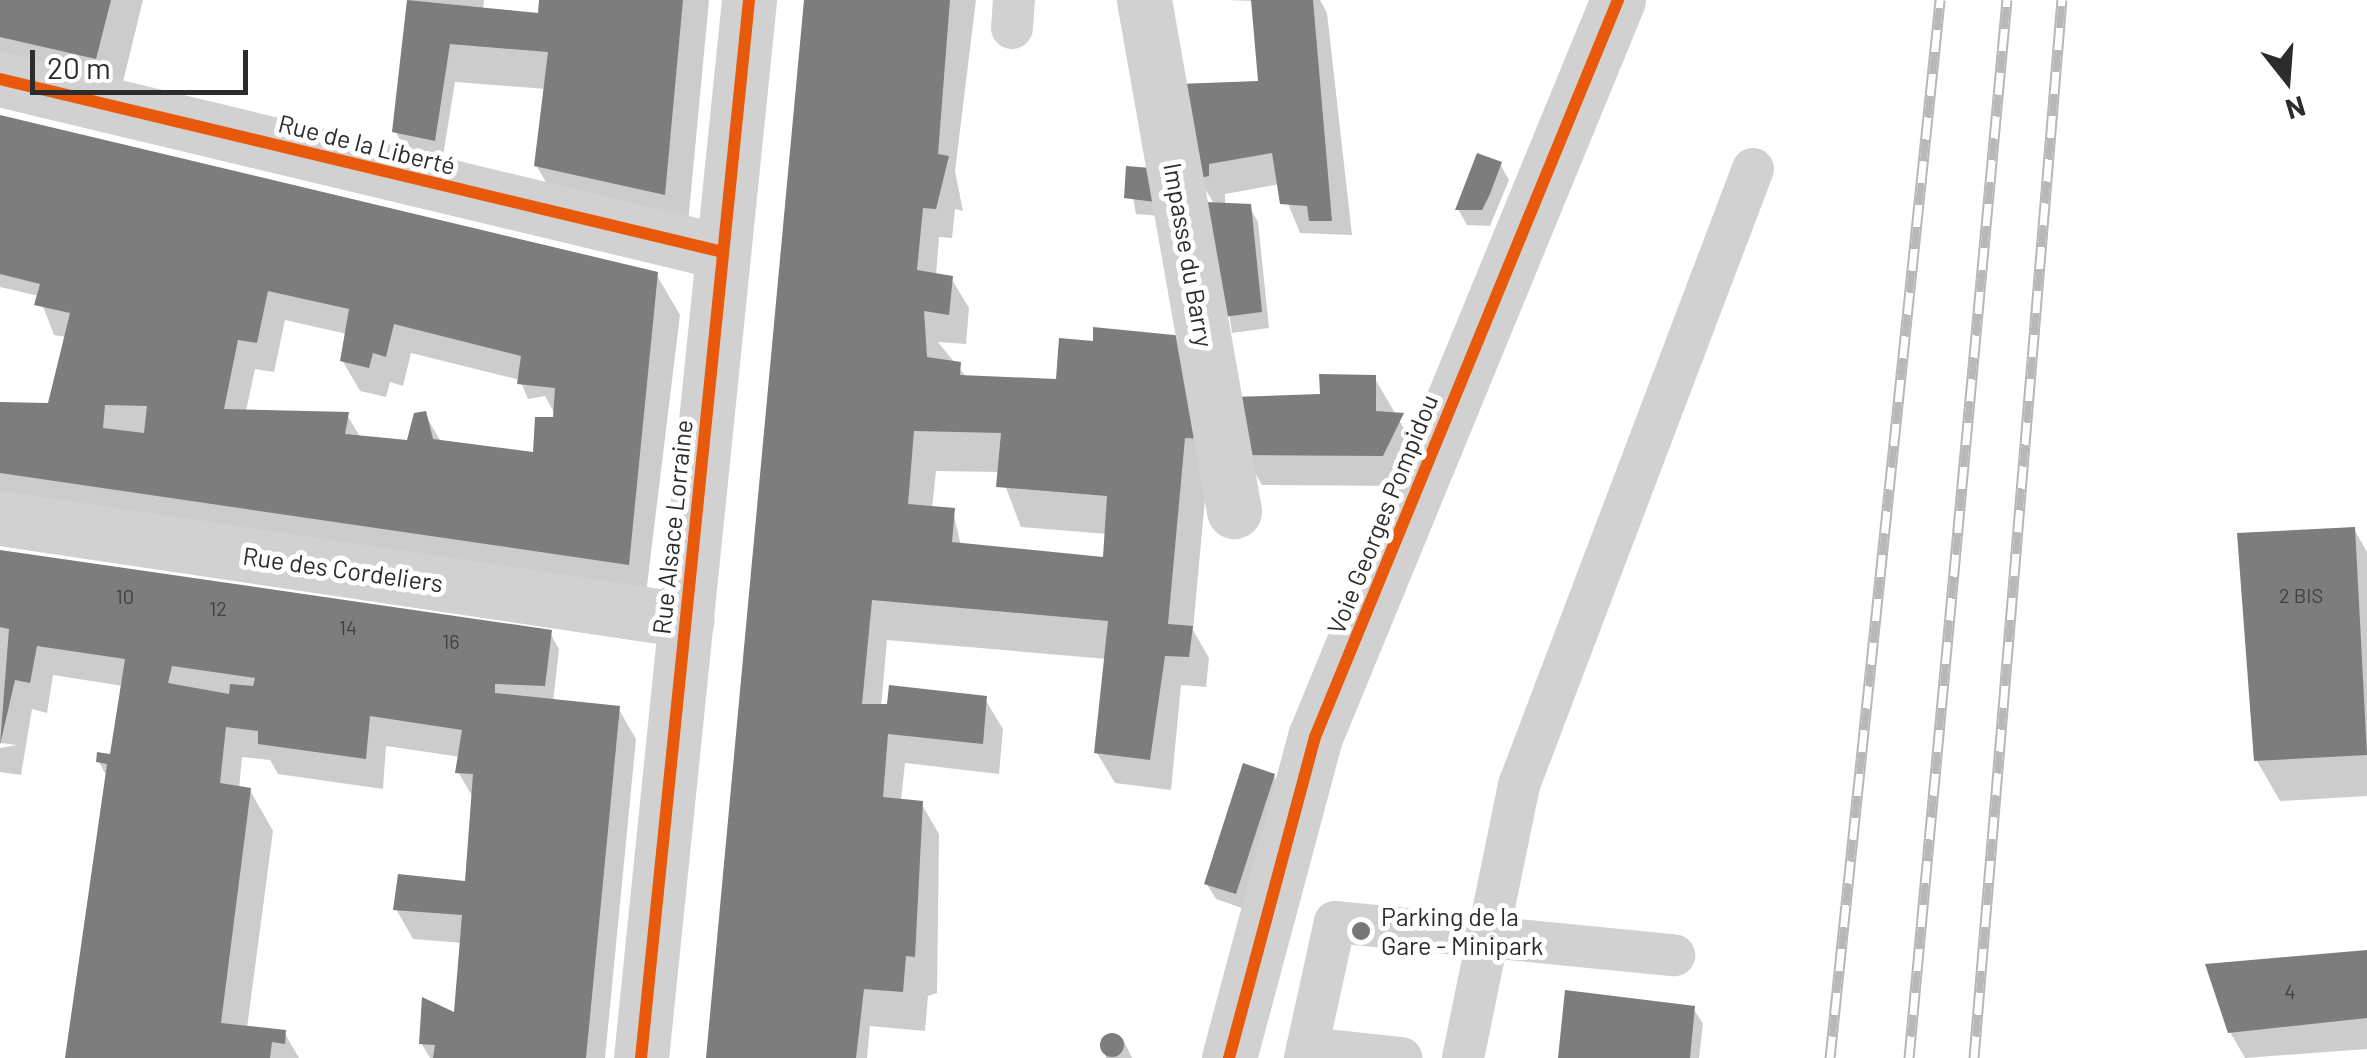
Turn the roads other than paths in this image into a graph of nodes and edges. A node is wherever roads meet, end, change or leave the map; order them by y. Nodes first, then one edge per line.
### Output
1 (749, 0) edge
2 (1144, 0) edge
3 (1618, 0) edge
4 (0, 79) edge
5 (1754, 169) dead end
6 (723, 252) junction
7 (1234, 510) dead end
8 (0, 518) edge
9 (686, 620) junction
10 (1481, 937) junction
11 (1674, 955) dead end
12 (1306, 1053) edge
13 (642, 1058) edge
14 (1229, 1058) edge
15 (1401, 1058) edge
16 (1464, 1058) edge

1 - 6 street, Rue Alsace Lorraine
2 - 7 street, Impasse du Barry
3 - 14 street, Voie Georges Pompidou
4 - 6 street, Rue de la Liberté
5 - 10 lane
6 - 9 street, Rue Alsace Lorraine
8 - 9 street, Rue des Cordeliers
9 - 13 street, Rue Alsace Lorraine
10 - 11 lane
10 - 12 lane
10 - 16 lane
12 - 15 lane

